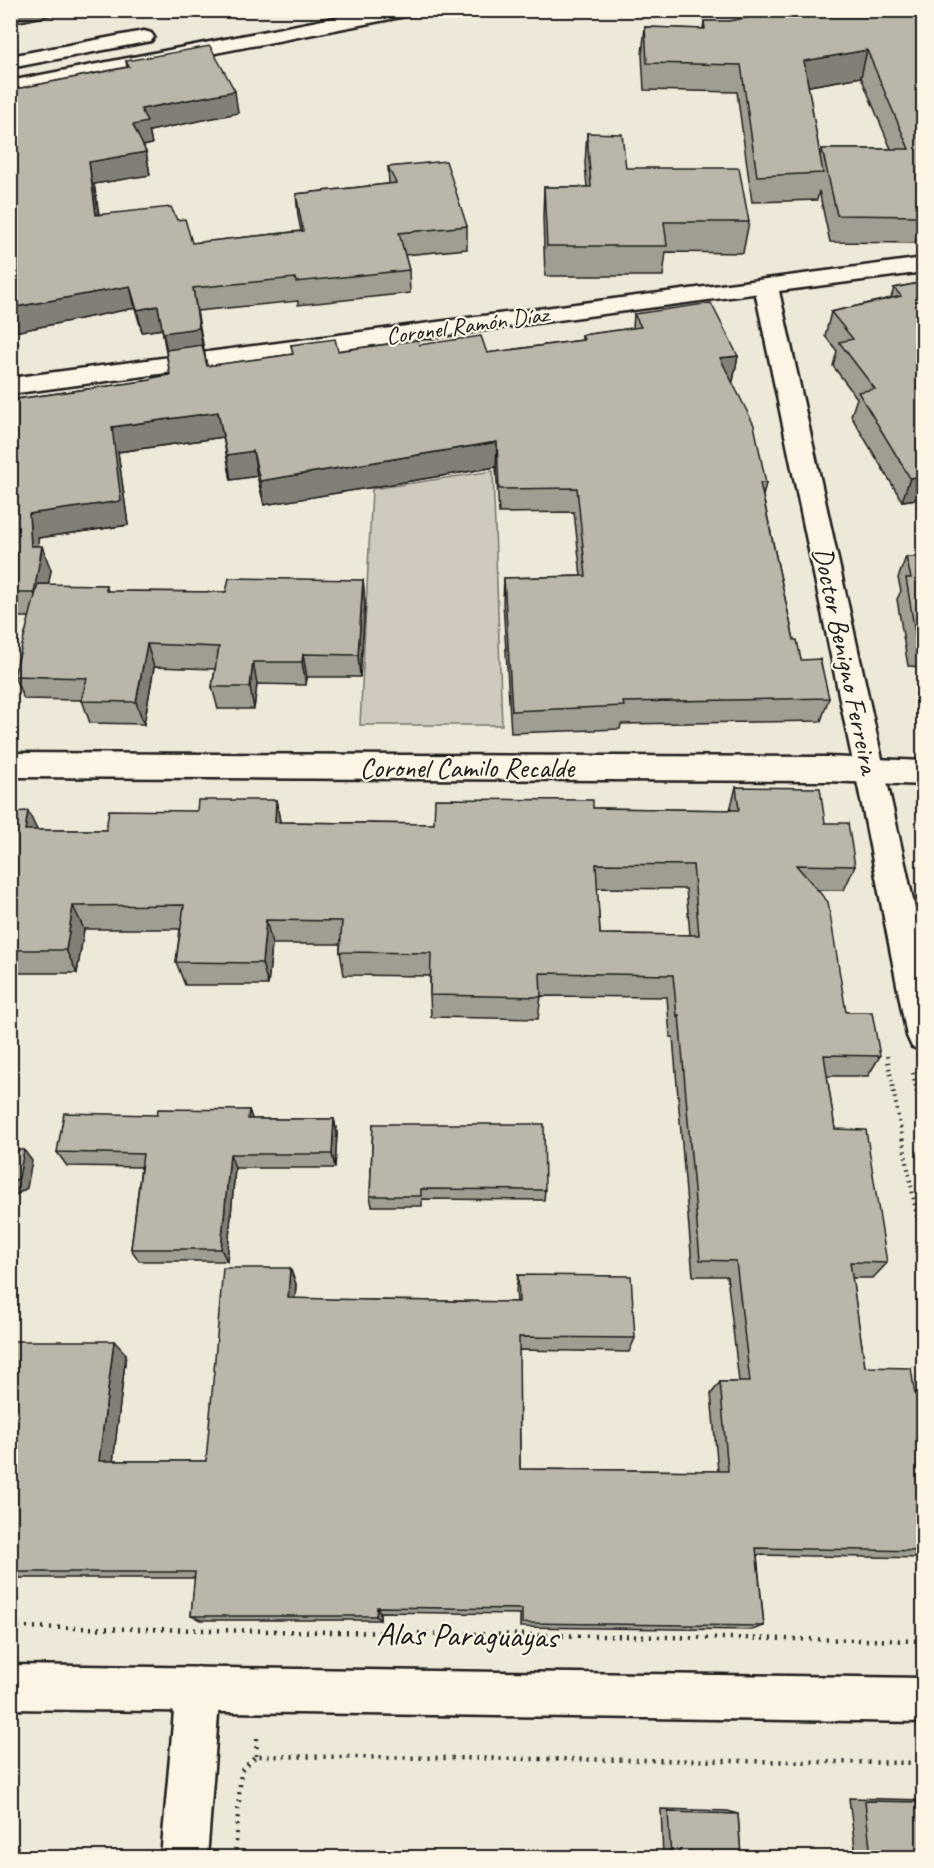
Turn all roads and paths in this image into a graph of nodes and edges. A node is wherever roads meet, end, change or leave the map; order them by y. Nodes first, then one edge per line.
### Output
1 (406, 10) edge
2 (158, 34) dead end
3 (10, 62) edge
4 (10, 87) edge
5 (924, 265) edge
6 (766, 286) junction
7 (10, 386) edge
8 (10, 765) edge
9 (870, 771) junction
10 (924, 773) edge
11 (924, 1036) edge
12 (10, 1627) edge
13 (267, 1631) junction
14 (267, 1638) edge
15 (924, 1641) edge
16 (10, 1688) edge
17 (198, 1689) junction
18 (924, 1700) edge
19 (257, 1738) dead end
20 (256, 1756) junction
21 (924, 1763) edge
22 (184, 1857) edge
23 (235, 1857) edge

1 - 4 street
2 - 3 street
5 - 6 street, Coronel Ramón Díaz
6 - 7 street, Coronel Ramón Díaz
6 - 9 street, Doctor Benigno Ferreira
8 - 9 street, Coronel Camilo Recalde
9 - 10 street, Coronel Camilo Recalde
9 - 11 street, Doctor Benigno Ferreira
12 - 13 path, Alas Paraguayas
13 - 14 path
13 - 15 path, Alas Paraguayas
16 - 17 street, Alas Paraguayas
17 - 18 street, Alas Paraguayas
17 - 22 street
19 - 20 path
20 - 21 path
20 - 23 path

